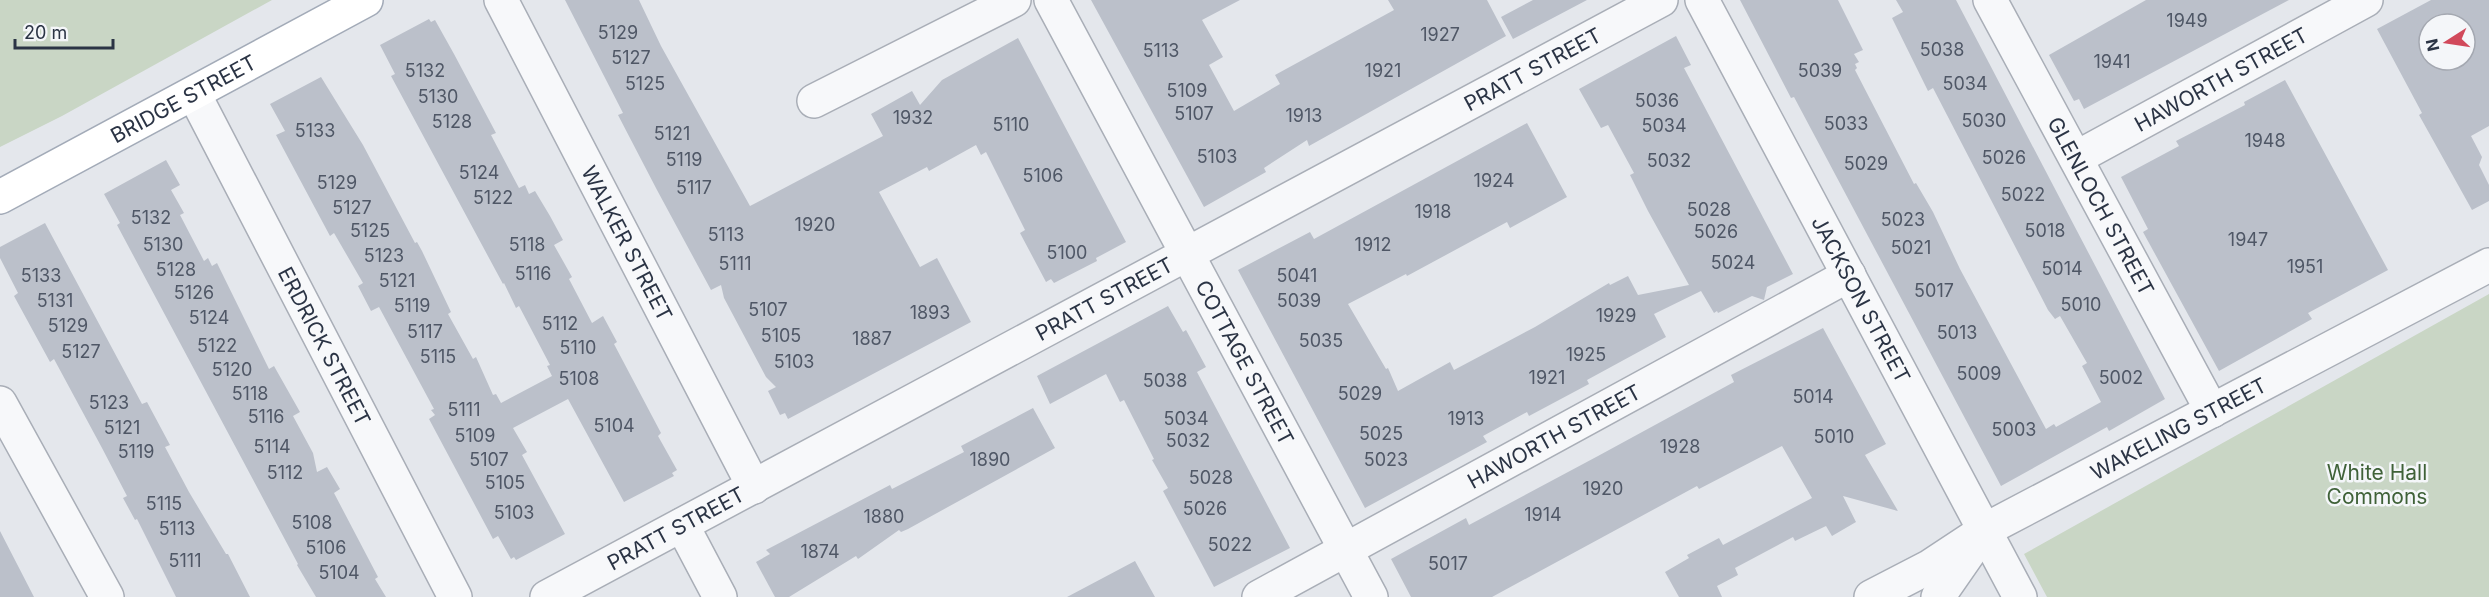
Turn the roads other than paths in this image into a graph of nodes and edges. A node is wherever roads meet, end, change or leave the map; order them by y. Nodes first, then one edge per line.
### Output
1 (366, 0) edge
2 (501, 0) edge
3 (1014, 0) edge
4 (1051, 0) edge
5 (1661, 0) edge
6 (1702, 0) edge
7 (1990, 0) edge
8 (2366, 0) edge
9 (194, 94) junction
10 (814, 101) dead end
11 (2076, 158) junction
12 (0, 197) edge
13 (1186, 254) junction
14 (2489, 265) edge
15 (1849, 275) junction
16 (0, 403) edge
17 (2212, 411) junction
18 (754, 487) junction
19 (682, 525) junction
20 (1985, 530) junction
21 (1346, 551) junction
22 (107, 597) edge
23 (455, 597) edge
24 (547, 597) edge
25 (720, 597) edge
26 (1259, 597) edge
27 (1371, 597) edge
28 (1871, 597) edge
29 (1938, 597) edge
30 (2020, 597) edge

1 - 9 main road, BRIDGE STREET
2 - 18 street, WALKER STREET
3 - 10 street
4 - 13 street, COTTAGE STREET
5 - 13 street, PRATT STREET
6 - 15 street, JACKSON STREET
7 - 11 street, GLENLOCH STREET
8 - 11 street, HAWORTH STREET
9 - 12 main road, BRIDGE STREET
9 - 23 street, ERDRICK STREET
11 - 17 street, GLENLOCH STREET
13 - 18 street, PRATT STREET
13 - 21 street, COTTAGE STREET
14 - 17 street, WAKELING STREET
15 - 20 street, JACKSON STREET
15 - 21 street, HAWORTH STREET
16 - 22 street
17 - 20 street, WAKELING STREET
18 - 19 street, PRATT STREET
19 - 24 street, PRATT STREET
19 - 25 street
20 - 28 street, WAKELING STREET
20 - 29 street
20 - 30 street, JACKSON STREET
21 - 26 street, HAWORTH STREET
21 - 27 street, COTTAGE STREET

